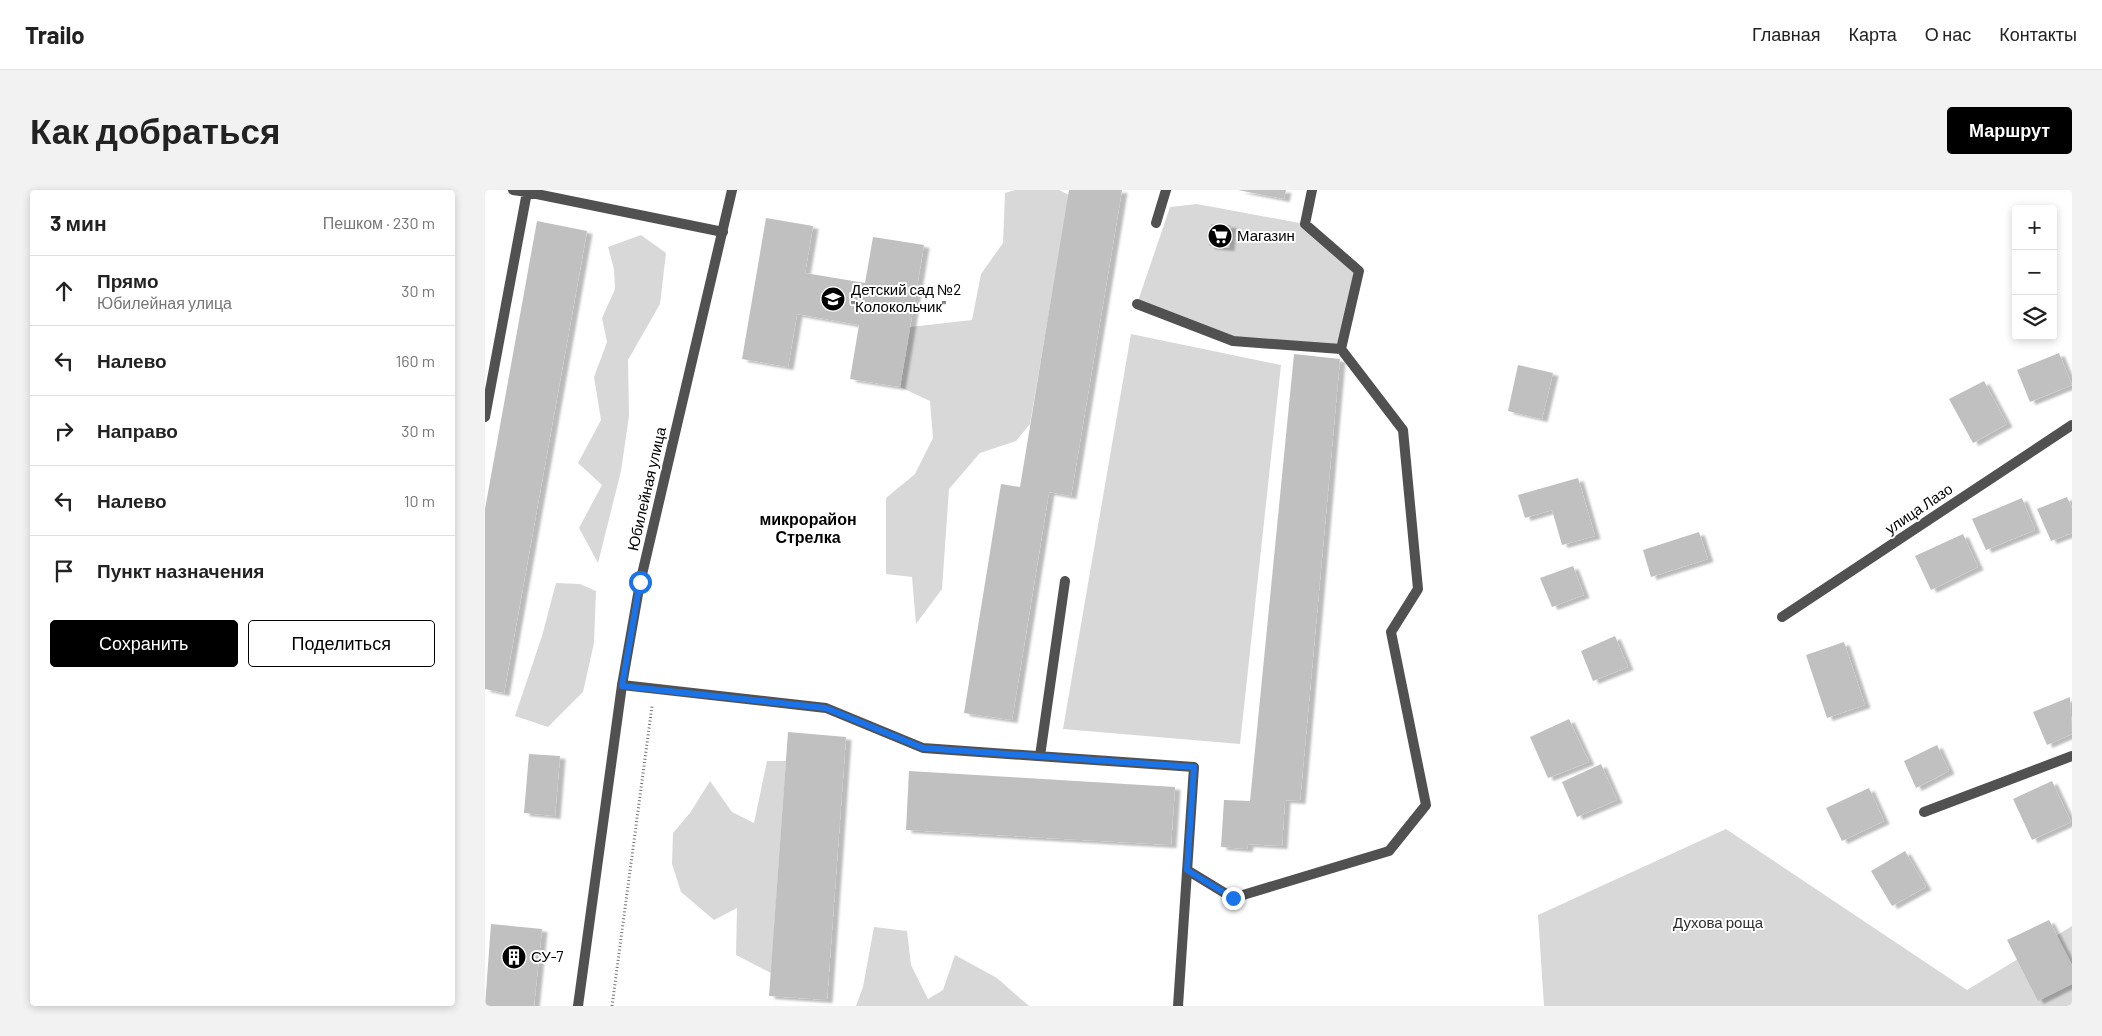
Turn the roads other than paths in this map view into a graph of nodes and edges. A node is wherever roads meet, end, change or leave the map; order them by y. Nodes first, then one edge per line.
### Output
1 (513, 190) edge
2 (732, 190) edge
3 (1165, 190) edge
4 (1312, 190) edge
5 (527, 192) junction
6 (1156, 223) dead end
7 (723, 232) junction
8 (1137, 304) dead end
9 (1341, 349) junction
10 (485, 417) edge
11 (2072, 425) edge
12 (1065, 581) dead end
13 (1782, 617) dead end
14 (622, 686) junction
15 (1040, 756) junction
16 (2072, 756) edge
17 (1924, 812) dead end
18 (1187, 870) junction
19 (577, 1006) edge
20 (1178, 1006) edge

1 - 5 street
2 - 7 street, Юбилейная улица
3 - 6 street
4 - 9 street
5 - 7 street
5 - 10 street
7 - 14 street, Юбилейная улица
8 - 9 street
9 - 18 street
11 - 13 street, улица Лазо
12 - 15 street
14 - 15 street
14 - 19 street, Юбилейная улица
15 - 18 street
16 - 17 street
18 - 20 street

